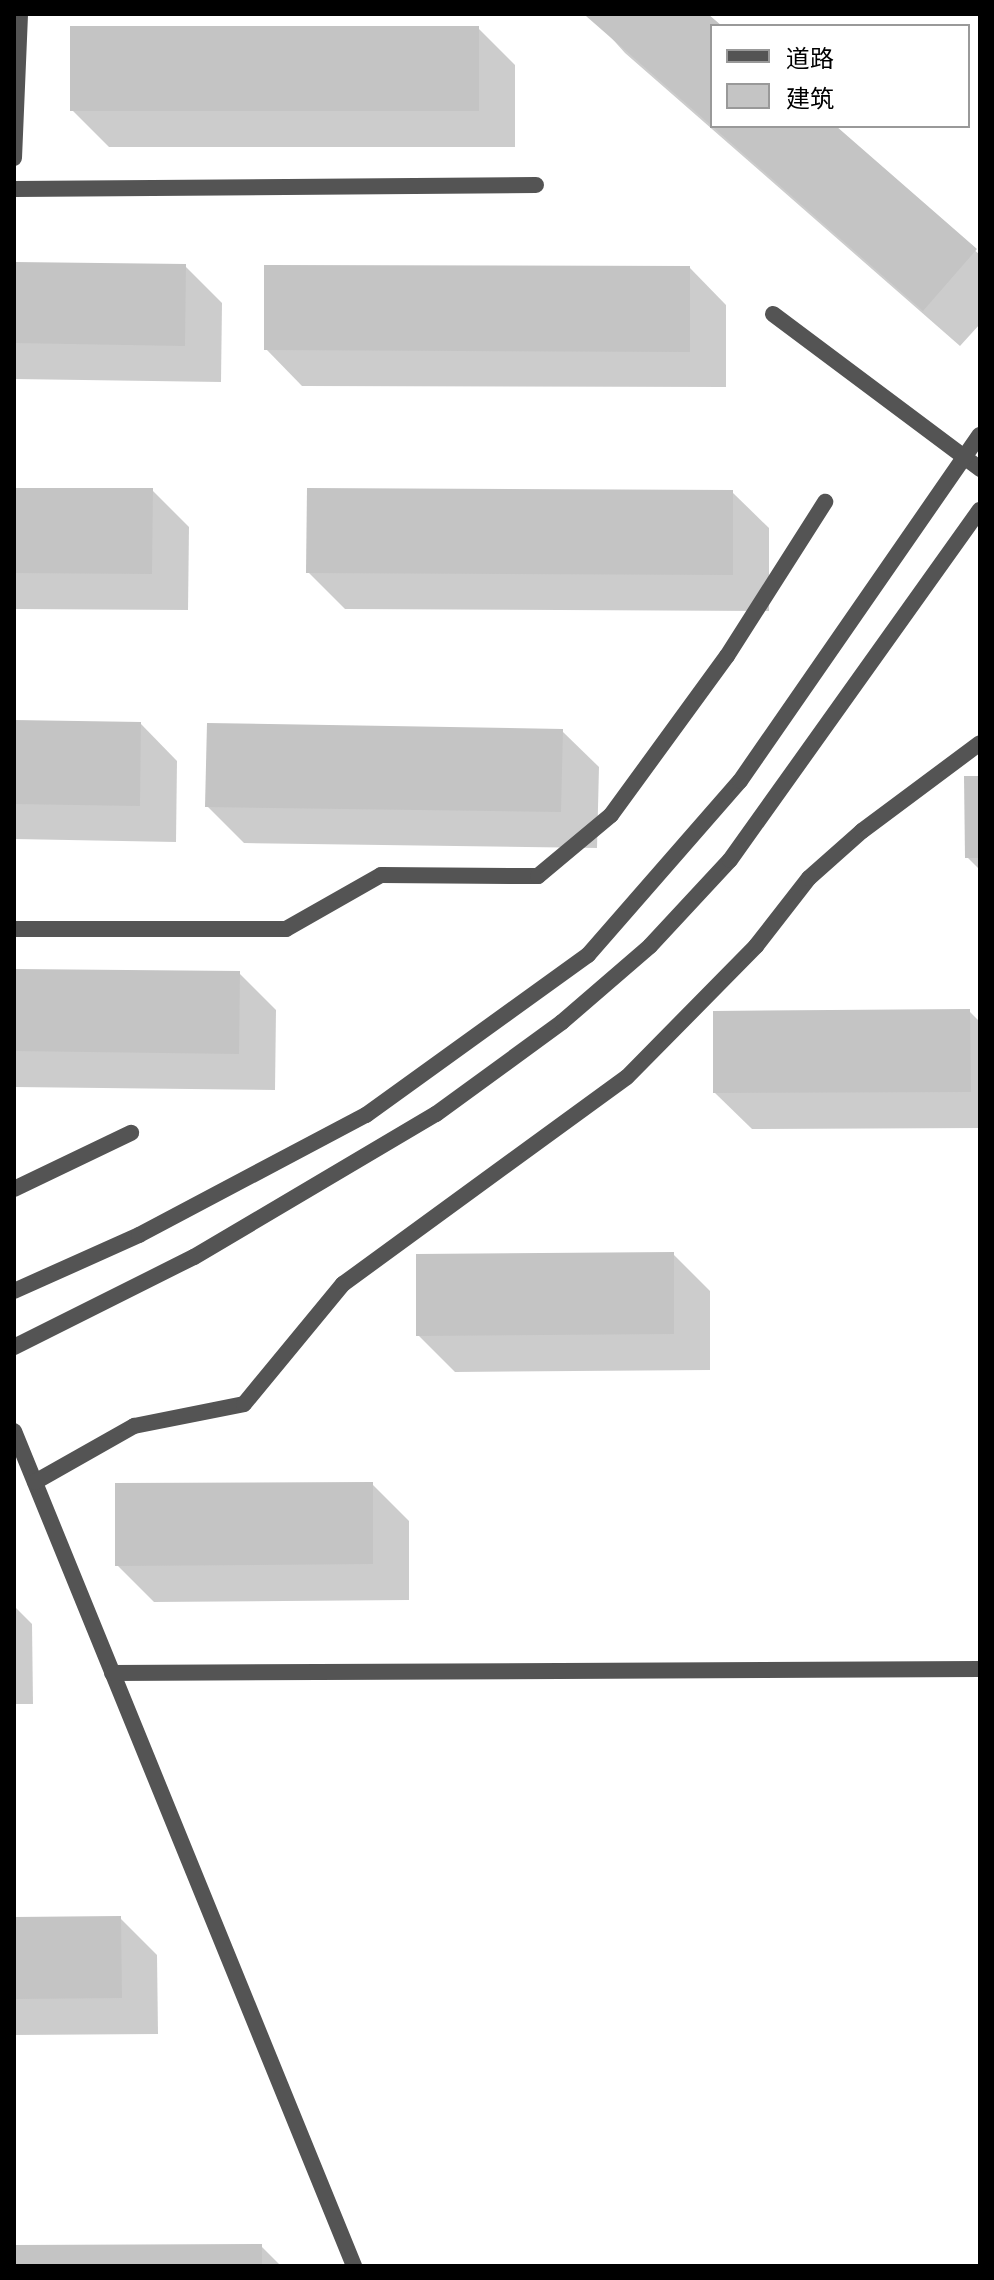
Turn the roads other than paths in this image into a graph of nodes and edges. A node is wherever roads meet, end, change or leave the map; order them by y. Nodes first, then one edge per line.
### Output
1 (20, 14) edge
2 (14, 158) edge
3 (536, 185) dead end
4 (14, 189) edge
5 (773, 314) dead end
6 (980, 435) edge
7 (963, 456) junction
8 (980, 469) edge
9 (825, 502) dead end
10 (980, 510) edge
11 (980, 743) edge
12 (14, 929) edge
13 (131, 1133) dead end
14 (14, 1189) edge
15 (14, 1291) edge
16 (14, 1347) edge
17 (14, 1431) edge
18 (35, 1482) junction
19 (980, 1669) edge
20 (112, 1673) junction
21 (354, 2266) edge

1 - 2 street
3 - 4 street
5 - 7 street
6 - 7 street
7 - 8 street
7 - 15 street
9 - 12 street
10 - 16 street
11 - 18 street
13 - 14 street
17 - 18 street
18 - 20 street
19 - 20 street
20 - 21 street

